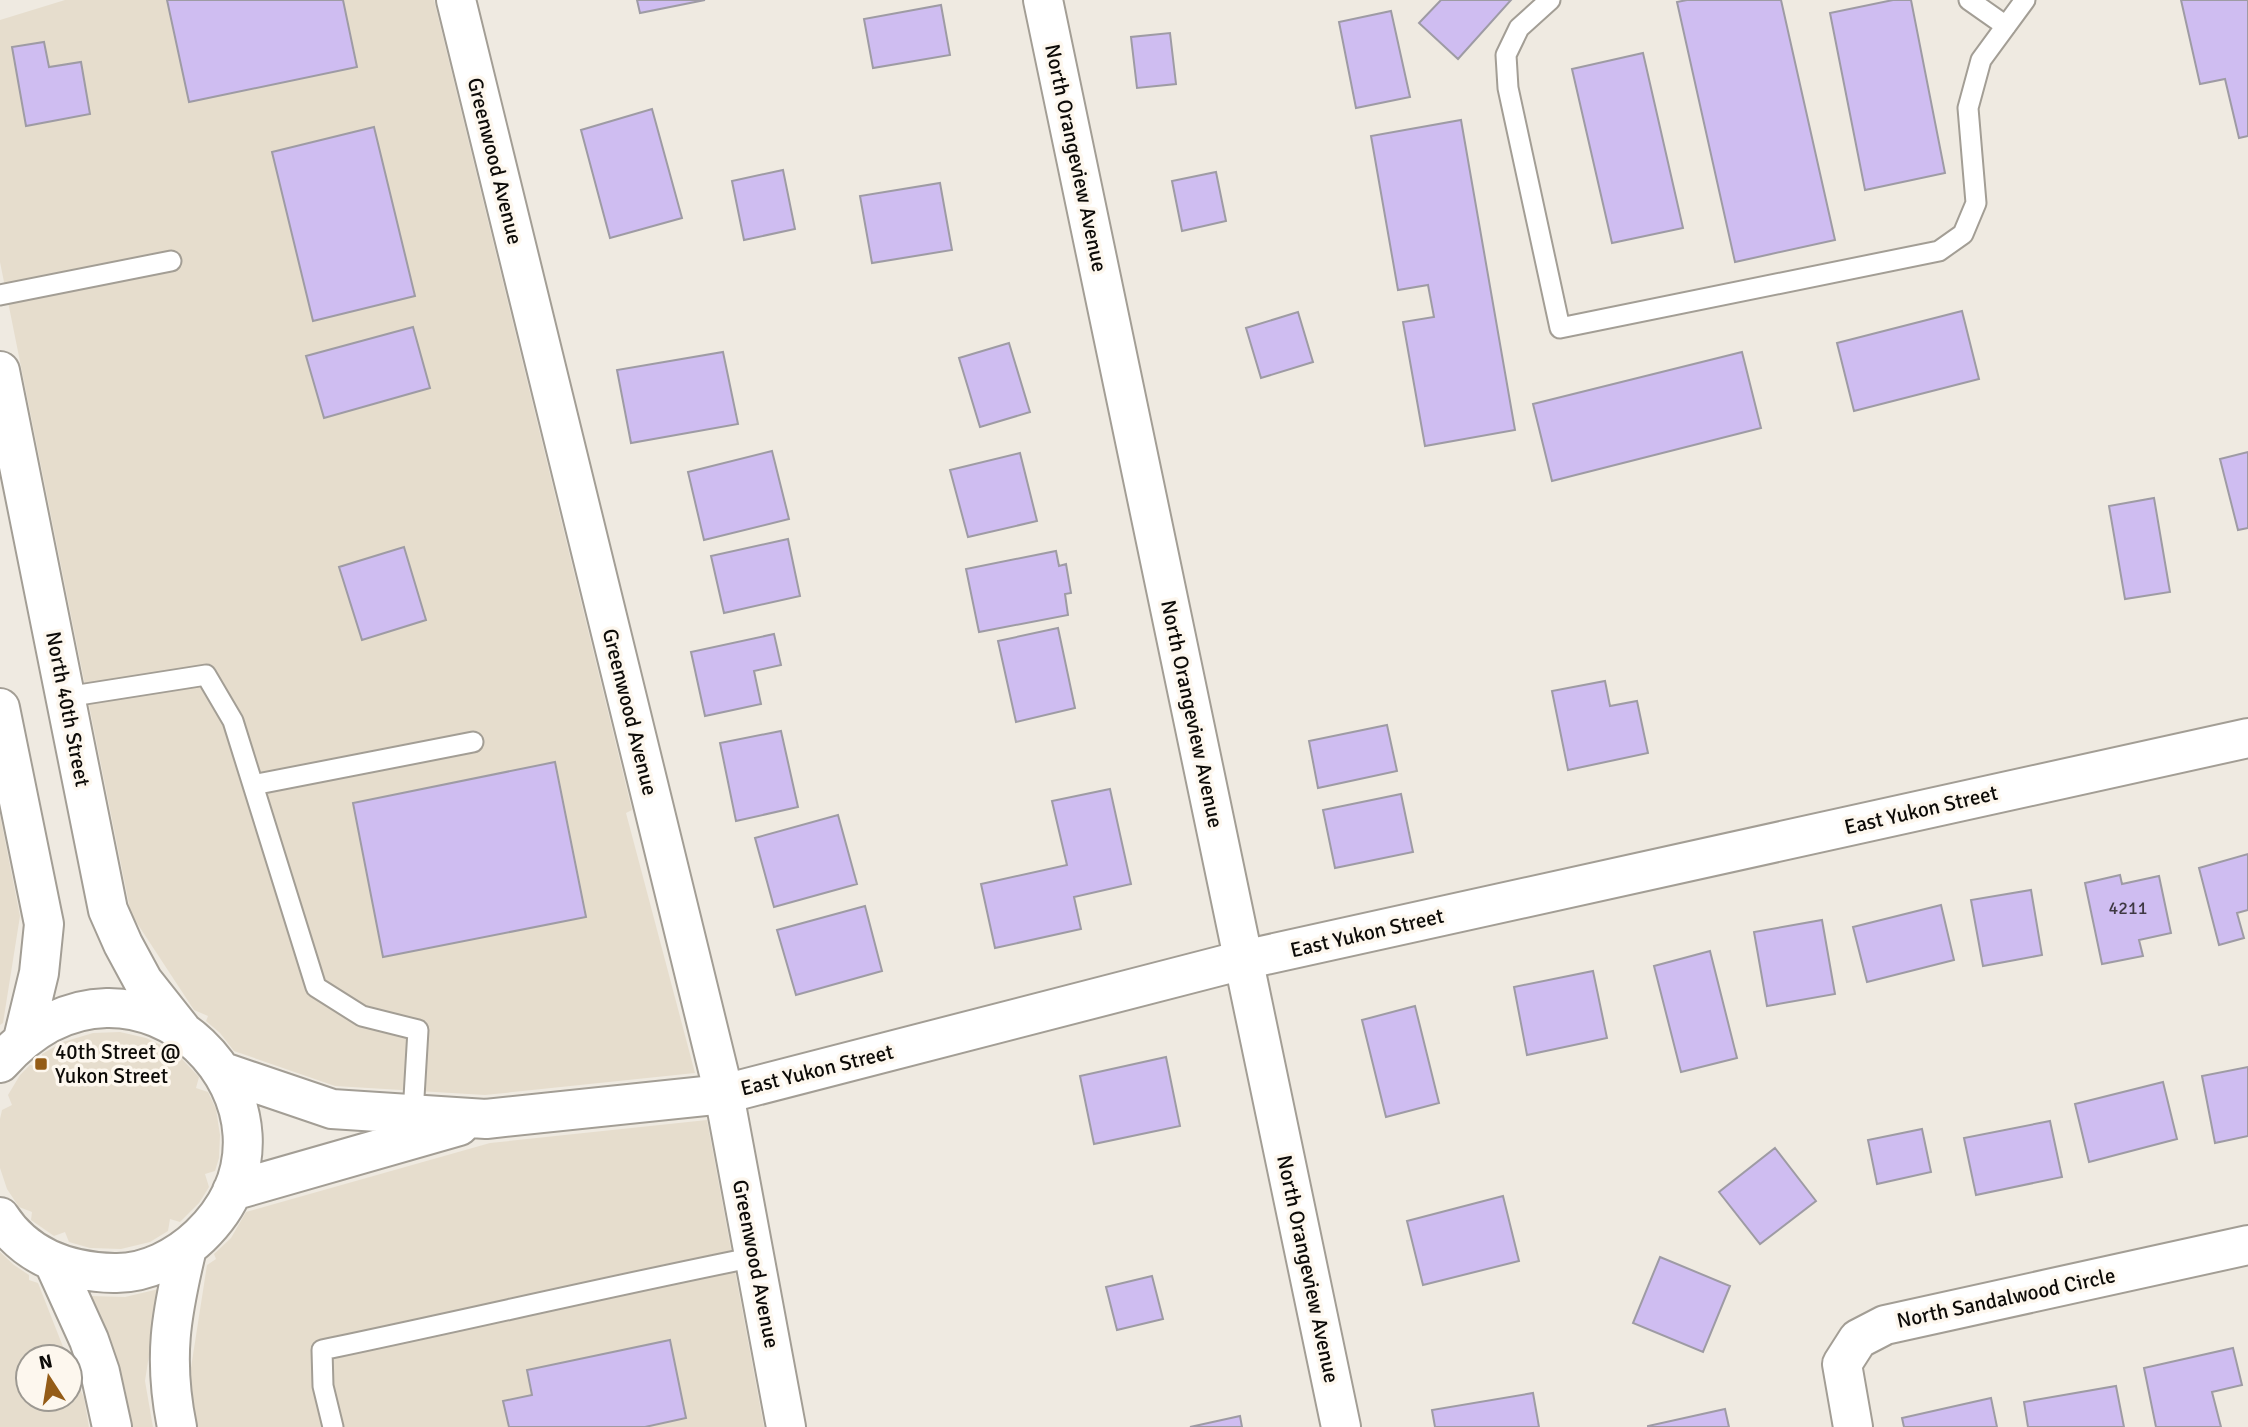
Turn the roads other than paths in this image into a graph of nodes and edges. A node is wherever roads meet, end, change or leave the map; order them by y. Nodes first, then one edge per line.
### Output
1 (456, 0) edge
2 (1043, 0) edge
3 (1549, 0) edge
4 (1969, 0) edge
5 (2025, 0) edge
6 (2006, 26) junction
7 (171, 261) dead end
8 (0, 295) edge
9 (0, 371) edge
10 (66, 697) junction
11 (0, 712) edge
12 (2248, 738) edge
13 (473, 742) dead end
14 (253, 785) junction
15 (1243, 961) junction
16 (181, 1029) junction
17 (11, 1051) edge
18 (223, 1072) junction
19 (724, 1094) junction
20 (413, 1114) junction
21 (486, 1119) junction
22 (232, 1191) junction
23 (2, 1223) edge
24 (2248, 1245) edge
25 (187, 1248) junction
26 (755, 1257) junction
27 (54, 1262) junction
28 (112, 1427) edge
29 (177, 1427) edge
30 (333, 1427) edge
31 (786, 1427) edge
32 (1341, 1427) edge
33 (1853, 1427) edge

1 - 19 street, Greenwood Avenue
2 - 15 street, North Orangeview Avenue
3 - 6 lane
4 - 6 lane
5 - 6 lane
7 - 8 lane
9 - 10 street, North 40th Street
10 - 14 lane
10 - 16 street, North 40th Street
11 - 17 street
12 - 15 street, East Yukon Street
13 - 14 lane
14 - 20 lane
15 - 19 street, East Yukon Street
15 - 32 street, North Orangeview Avenue
16 - 17 street
16 - 18 street
18 - 20 street, East Yukon Street
18 - 22 street
19 - 21 street, East Yukon Street
19 - 26 street, Greenwood Avenue
20 - 21 street, East Yukon Street
21 - 22 street, East Yukon Street
22 - 25 street
23 - 27 street
24 - 33 street, North Sandalwood Circle
25 - 27 street
25 - 29 street
26 - 30 lane
26 - 31 street, Greenwood Avenue
27 - 28 street

